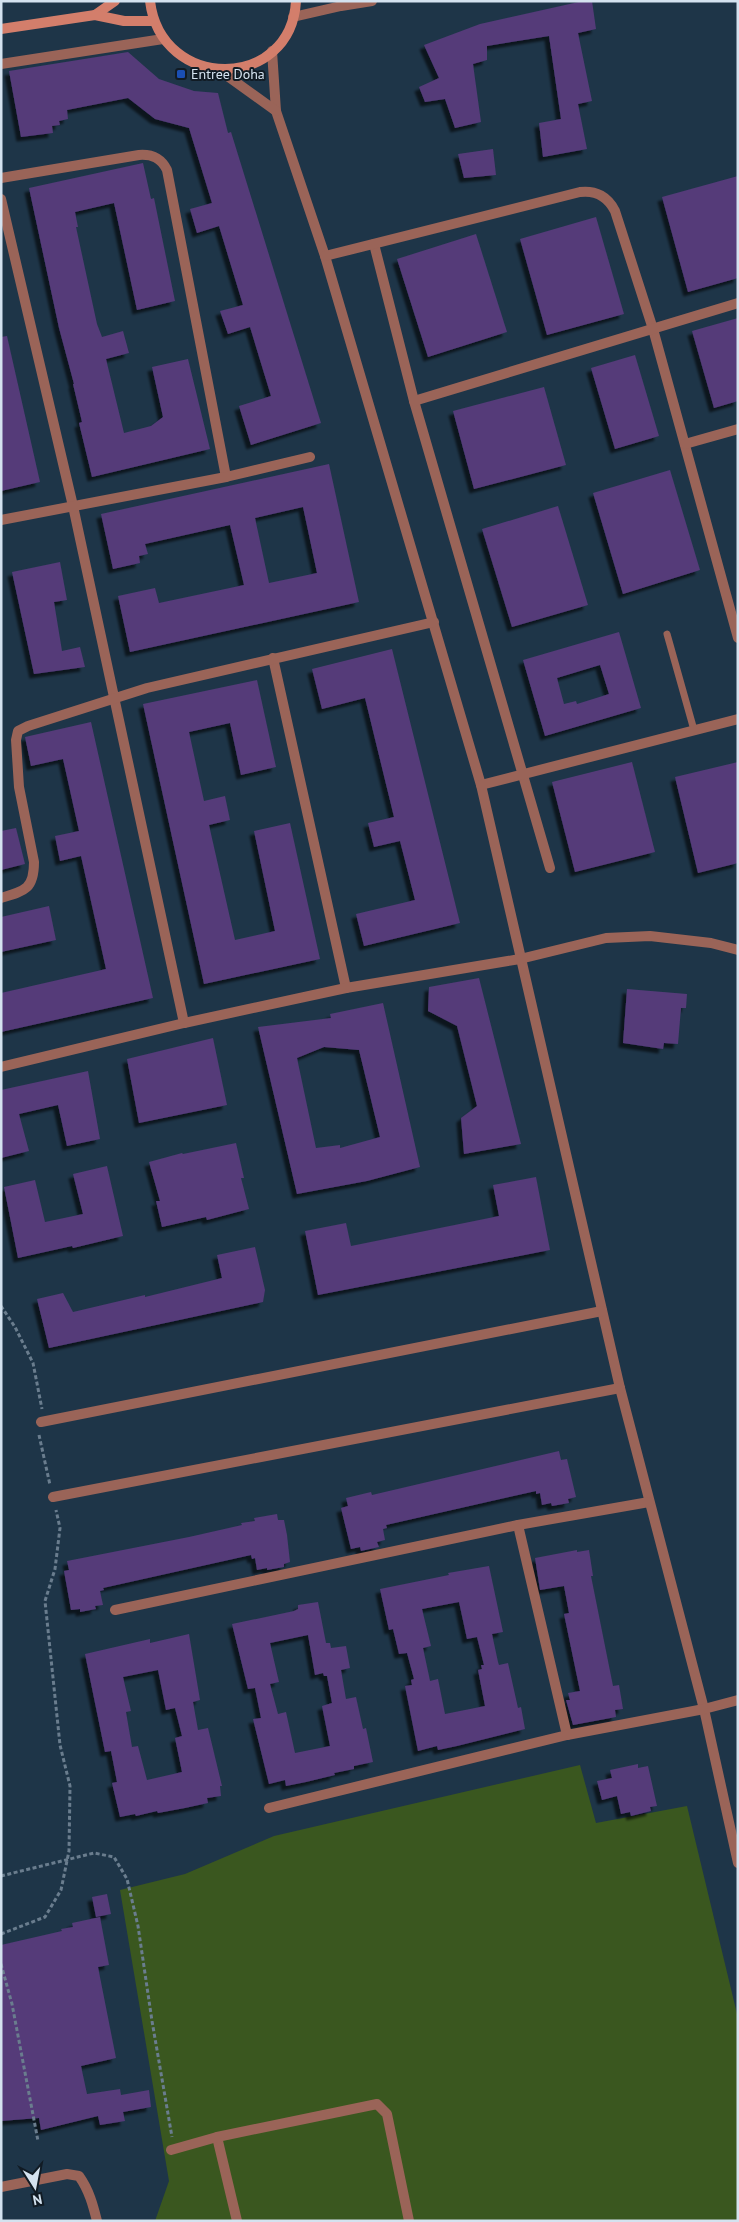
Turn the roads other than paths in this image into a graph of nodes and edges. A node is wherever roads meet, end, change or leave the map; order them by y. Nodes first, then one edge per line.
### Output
1 (116, 1) edge
2 (150, 1) edge
3 (304, 1) edge
4 (372, 1) edge
5 (295, 9) edge
6 (95, 15) junction
7 (154, 21) junction
8 (1, 29) edge
9 (162, 39) junction
10 (272, 51) junction
11 (1, 64) edge
12 (219, 70) junction
13 (276, 110) junction
14 (1, 178) edge
15 (1, 199) edge
16 (374, 244) junction
17 (325, 256) junction
18 (738, 303) edge
19 (653, 329) junction
20 (414, 401) junction
21 (738, 429) edge
22 (685, 444) junction
23 (310, 457) dead end
24 (226, 477) junction
25 (73, 506) junction
26 (1, 520) edge
27 (434, 622) junction
28 (667, 634) dead end
29 (738, 638) edge
30 (273, 658) junction
31 (114, 700) junction
32 (738, 719) edge
33 (694, 730) junction
34 (522, 775) junction
35 (481, 785) junction
36 (550, 868) dead end
37 (1, 898) edge
38 (738, 950) edge
39 (520, 959) junction
40 (346, 988) junction
41 (184, 1023) junction
42 (1, 1067) edge
43 (602, 1311) junction
44 (620, 1388) junction
45 (41, 1422) road end
46 (53, 1498) road end
47 (649, 1502) junction
48 (518, 1525) junction
49 (115, 1610) dead end
50 (738, 1700) edge
51 (704, 1710) junction
52 (567, 1735) junction
53 (269, 1808) dead end
54 (738, 1863) edge
55 (217, 2138) junction
56 (171, 2150) dead end
57 (1, 2187) edge
58 (98, 2221) edge
59 (237, 2221) edge
60 (409, 2221) edge

1 - 6 main road
2 - 7 main road
3 - 5 main road
4 - 5 street
5 - 10 main road
6 - 7 main road
6 - 8 main road
7 - 9 main road
9 - 11 street
9 - 12 main road
10 - 12 main road
10 - 13 street
12 - 13 street
13 - 17 street
14 - 24 street
15 - 25 street
16 - 17 street
16 - 19 street
16 - 20 street
17 - 27 street
18 - 19 street
19 - 20 street
19 - 22 street
20 - 34 street
21 - 22 street
22 - 29 street
23 - 24 street
24 - 25 street
25 - 26 street
25 - 31 street
27 - 30 street
27 - 35 street
28 - 33 lane
30 - 31 street
30 - 40 street
31 - 37 street
31 - 41 street
32 - 33 street
33 - 34 street
34 - 35 street
34 - 36 street
35 - 39 street
38 - 39 street
39 - 40 street
39 - 43 street
40 - 41 street
41 - 42 street
43 - 44 street
43 - 45 street
44 - 46 street
44 - 47 street
47 - 48 street
47 - 51 street
48 - 49 street
48 - 52 street
50 - 51 street
51 - 52 street
51 - 54 street
52 - 53 street
55 - 56 street
55 - 59 street
55 - 60 street
57 - 58 street

